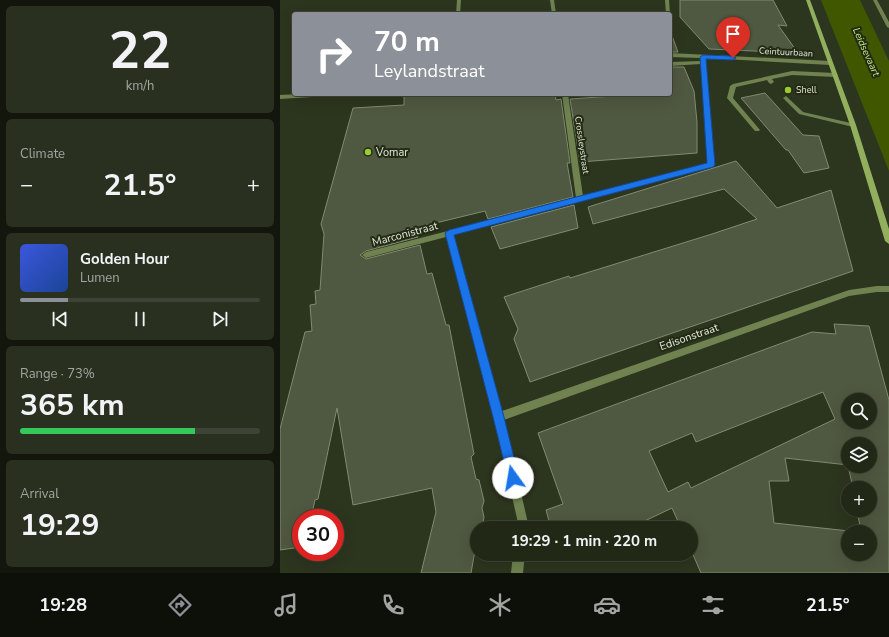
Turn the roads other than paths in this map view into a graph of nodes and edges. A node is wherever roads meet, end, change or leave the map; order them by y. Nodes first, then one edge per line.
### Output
1 (459, 0) edge
2 (552, 0) edge
3 (667, 0) edge
4 (808, 0) edge
5 (875, 0) edge
6 (458, 12) edge
7 (554, 12) edge
8 (668, 12) edge
9 (889, 26) edge
10 (672, 55) edge
11 (703, 60) junction
12 (830, 63) junction
13 (672, 64) edge
14 (834, 75) junction
15 (296, 96) edge
16 (565, 96) edge
17 (280, 97) edge
18 (786, 98) dead end
19 (853, 125) junction
20 (757, 130) dead end
21 (580, 199) junction
22 (449, 233) junction
23 (889, 240) edge
24 (366, 255) dead end
25 (889, 289) edge
26 (499, 417) junction
27 (523, 521) edge
28 (518, 561) edge
29 (517, 573) edge

1 - 6 street
2 - 7 street
3 - 8 street
4 - 12 main road
5 - 9 street
10 - 11 street, Ceintuurbaan
11 - 12 street, Ceintuurbaan
11 - 13 street
11 - 21 street, Marconistraat
12 - 14 main road
14 - 19 main road
14 - 20 street
15 - 17 street
16 - 21 street, Crossleystraat
18 - 19 street
19 - 23 main road
21 - 22 street, Marconistraat
22 - 24 street, Marconistraat
22 - 26 street
25 - 26 street, Edisonstraat
26 - 27 street
28 - 29 street

